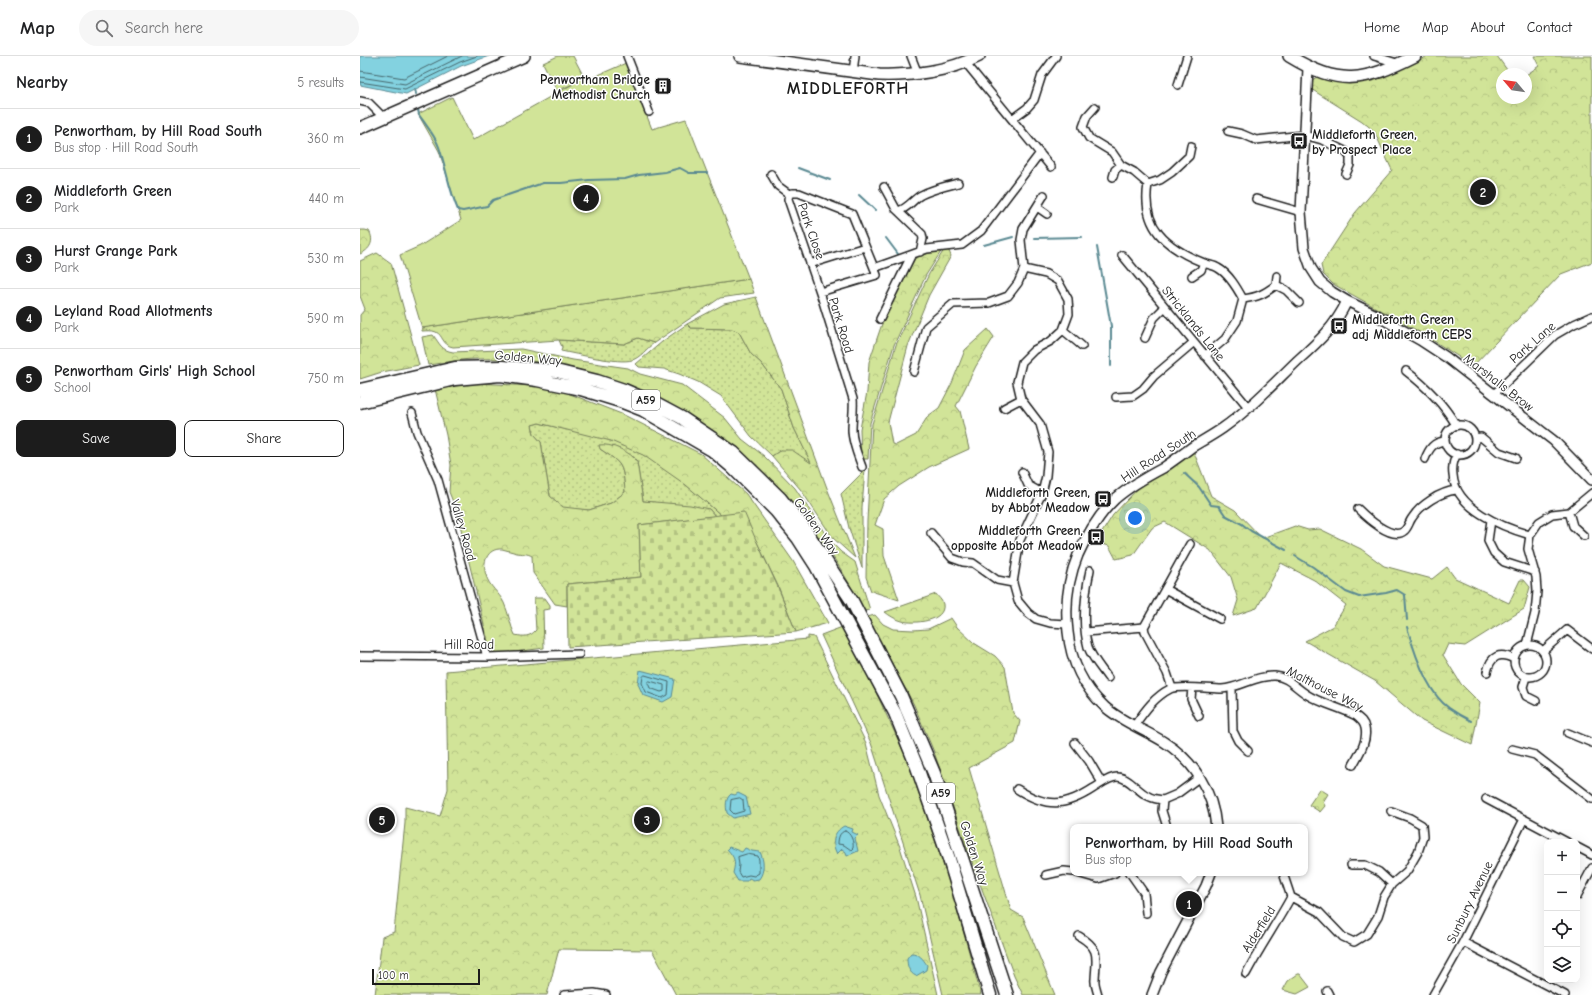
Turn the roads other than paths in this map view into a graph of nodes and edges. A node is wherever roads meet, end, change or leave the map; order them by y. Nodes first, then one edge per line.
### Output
1 (524, 56) edge
2 (626, 56) edge
3 (740, 56) edge
4 (855, 56) edge
5 (911, 56) edge
6 (1056, 56) edge
7 (1187, 56) edge
8 (1289, 56) edge
9 (1374, 56) edge
10 (1415, 56) edge
11 (971, 59) edge
12 (794, 60) edge
13 (1400, 64) junction
14 (1308, 68) junction
15 (853, 72) junction
16 (918, 74) junction
17 (1178, 85) dead end
18 (360, 101) edge
19 (1095, 106) dead end
20 (649, 112) dead end
21 (383, 117) junction
22 (1012, 119) junction
23 (360, 128) edge
24 (1228, 131) dead end
25 (1304, 135) junction
26 (1191, 146) dead end
27 (1040, 153) junction
28 (1121, 165) junction
29 (1051, 167) dead end
30 (770, 174) dead end
31 (1346, 174) dead end
32 (1113, 177) dead end
33 (958, 183) dead end
34 (1148, 184) junction
35 (884, 187) dead end
36 (789, 194) junction
37 (1044, 195) dead end
38 (1256, 199) dead end
39 (1037, 207) junction
40 (898, 211) junction
41 (1301, 212) junction
42 (1047, 214) dead end
43 (866, 247) junction
44 (920, 252) junction
45 (1122, 254) dead end
46 (911, 256) junction
47 (1204, 263) junction
48 (810, 264) junction
49 (874, 268) junction
50 (1024, 269) junction
51 (1192, 276) dead end
52 (1277, 276) dead end
53 (1276, 285) junction
54 (820, 292) junction
55 (1243, 299) junction
56 (1347, 301) junction
57 (1299, 303) dead end
58 (1165, 307) junction
59 (1592, 316) edge
60 (880, 318) dead end
61 (1062, 330) junction
62 (1145, 338) dead end
63 (1194, 342) junction
64 (1082, 346) dead end
65 (1205, 356) junction
66 (1406, 371) dead end
67 (914, 372) dead end
68 (360, 390) edge
69 (1494, 394) junction
70 (1116, 397) dead end
71 (1021, 399) junction
72 (360, 402) edge
73 (1248, 407) junction
74 (1004, 408) dead end
75 (412, 413) dead end
76 (1456, 425) junction
77 (1474, 438) junction
78 (1445, 441) junction
79 (1457, 454) junction
80 (1516, 458) dead end
81 (1425, 459) dead end
82 (862, 467) dead end
83 (1022, 472) dead end
84 (1592, 480) edge
85 (1456, 490) junction
86 (1042, 492) junction
87 (1592, 494) edge
88 (1358, 509) dead end
89 (1569, 512) junction
90 (1491, 520) junction
91 (931, 533) dead end
92 (1530, 535) junction
93 (1584, 536) dead end
94 (1190, 544) dead end
95 (1090, 570) dead end
96 (1535, 572) junction
97 (1013, 584) junction
98 (1165, 590) junction
99 (1220, 619) dead end
100 (1067, 624) junction
101 (1144, 628) junction
102 (1086, 632) junction
103 (1527, 645) junction
104 (1592, 649) edge
105 (1543, 651) junction
106 (579, 654) dead end
107 (360, 656) edge
108 (487, 657) junction
109 (1514, 659) junction
110 (1488, 672) dead end
111 (1526, 677) junction
112 (1108, 678) dead end
113 (1172, 688) junction
114 (1192, 688) junction
115 (1232, 689) junction
116 (1536, 702) dead end
117 (1199, 716) dead end
118 (1134, 726) junction
119 (1568, 733) dead end
120 (1075, 743) dead end
121 (1592, 743) edge
122 (1512, 748) dead end
123 (1248, 751) dead end
124 (1353, 765) dead end
125 (1200, 777) junction
126 (1102, 783) junction
127 (1017, 789) dead end
128 (1592, 799) edge
129 (1163, 800) junction
130 (1486, 800) dead end
131 (1391, 811) dead end
132 (1524, 819) junction
133 (1166, 824) edge
134 (1216, 824) edge
135 (1561, 839) edge
136 (1580, 849) edge
137 (1592, 855) edge
138 (1351, 865) dead end
139 (1592, 868) edge
140 (1070, 872) edge
141 (1046, 876) dead end
142 (1088, 876) edge
143 (1106, 876) edge
144 (1132, 876) edge
145 (1211, 876) edge
146 (1283, 876) edge
147 (1392, 884) junction
148 (1580, 890) edge
149 (1291, 897) junction
150 (977, 906) junction
151 (1146, 913) dead end
152 (1079, 936) dead end
153 (1463, 942) junction
154 (1246, 974) dead end
155 (564, 995) edge
156 (606, 995) edge
157 (990, 995) edge
158 (1007, 995) edge
159 (1016, 995) edge
160 (1098, 995) edge
161 (1152, 995) edge
162 (1433, 995) edge
163 (1565, 995) edge

1 - 21 main road
2 - 20 street
3 - 12 main road
4 - 15 street
5 - 16 street
6 - 22 street
7 - 17 street
8 - 14 main road
9 - 13 street
10 - 13 main road
11 - 16 main road
11 - 22 street
12 - 15 main road
13 - 14 main road
14 - 25 street, Marshalls Brow
15 - 16 main road
18 - 21 street
19 - 28 street
21 - 23 main road
22 - 27 street
24 - 25 street
25 - 31 street
25 - 41 street, Marshalls Brow
26 - 34 street
27 - 29 street
27 - 44 street
28 - 32 street
28 - 34 street
30 - 36 street
33 - 40 street
34 - 47 street
35 - 40 street
36 - 43 street, Park Close
36 - 48 street, Park Close
37 - 39 street
38 - 41 street
39 - 42 street
39 - 50 street
40 - 44 street
41 - 56 street, Marshalls Brow
43 - 48 street
43 - 49 street, Park Close
44 - 46 street
45 - 58 street, Stricklands Lane
46 - 49 street
46 - 60 street
47 - 51 street
47 - 55 street
48 - 54 street, Park Close
49 - 54 street, Park Road
50 - 61 street
50 - 67 street
52 - 53 street
53 - 55 street
53 - 57 street
54 - 82 street, Park Road
55 - 65 street
56 - 69 street, Marshalls Brow
56 - 73 street, Hill Road South
58 - 62 street
58 - 63 street, Stricklands Lane
59 - 69 street, Park Lane
61 - 64 street
61 - 71 street
63 - 65 street, Stricklands Lane
63 - 70 street
65 - 73 street, Stricklands Lane
66 - 76 street
68 - 150 highway, Golden Way / A59
69 - 84 street, Marshalls Brow
71 - 74 street
71 - 86 street
72 - 157 highway, Golden Way / A59
73 - 100 street, Hill Road South
75 - 108 street, Valley Road
76 - 77 street
76 - 78 street
77 - 79 street
77 - 80 street
78 - 79 street
78 - 81 street
79 - 85 street
83 - 86 street
85 - 88 street
85 - 90 street
86 - 97 street
87 - 89 street
89 - 92 street
89 - 93 street
90 - 92 street
90 - 96 street
91 - 97 street
92 - 96 street
94 - 98 street
95 - 102 street
96 - 103 street
97 - 100 street
98 - 99 street
98 - 101 street
100 - 118 street, Hill Road South
101 - 102 street
101 - 113 street
102 - 112 street
103 - 105 street
103 - 109 street
104 - 105 street
105 - 111 street
106 - 108 street, Hill Road
107 - 108 street, Hill Road
109 - 110 street
109 - 111 street
111 - 116 street
113 - 114 street, Malthouse Way
113 - 118 street
114 - 115 street, Malthouse Way
114 - 117 street
115 - 123 street
115 - 124 street, Malthouse Way
118 - 125 street, Hill Road South
119 - 121 street
120 - 126 street
122 - 128 street
125 - 129 street
125 - 134 street, Hill Road South
126 - 127 street
126 - 129 street
129 - 133 street
130 - 132 street
131 - 147 street, Alderfield
132 - 135 street
132 - 153 street, Sunbury Avenue
136 - 137 street
138 - 147 street
139 - 148 street
140 - 141 street
142 - 143 street
144 - 151 street
145 - 161 street
146 - 149 street, Alderfield
147 - 149 street, Alderfield
149 - 154 street, Alderfield
150 - 158 highway, Golden Way / A59
150 - 159 highway
152 - 160 street
153 - 162 street, Sunbury Avenue
153 - 163 street
155 - 156 street

